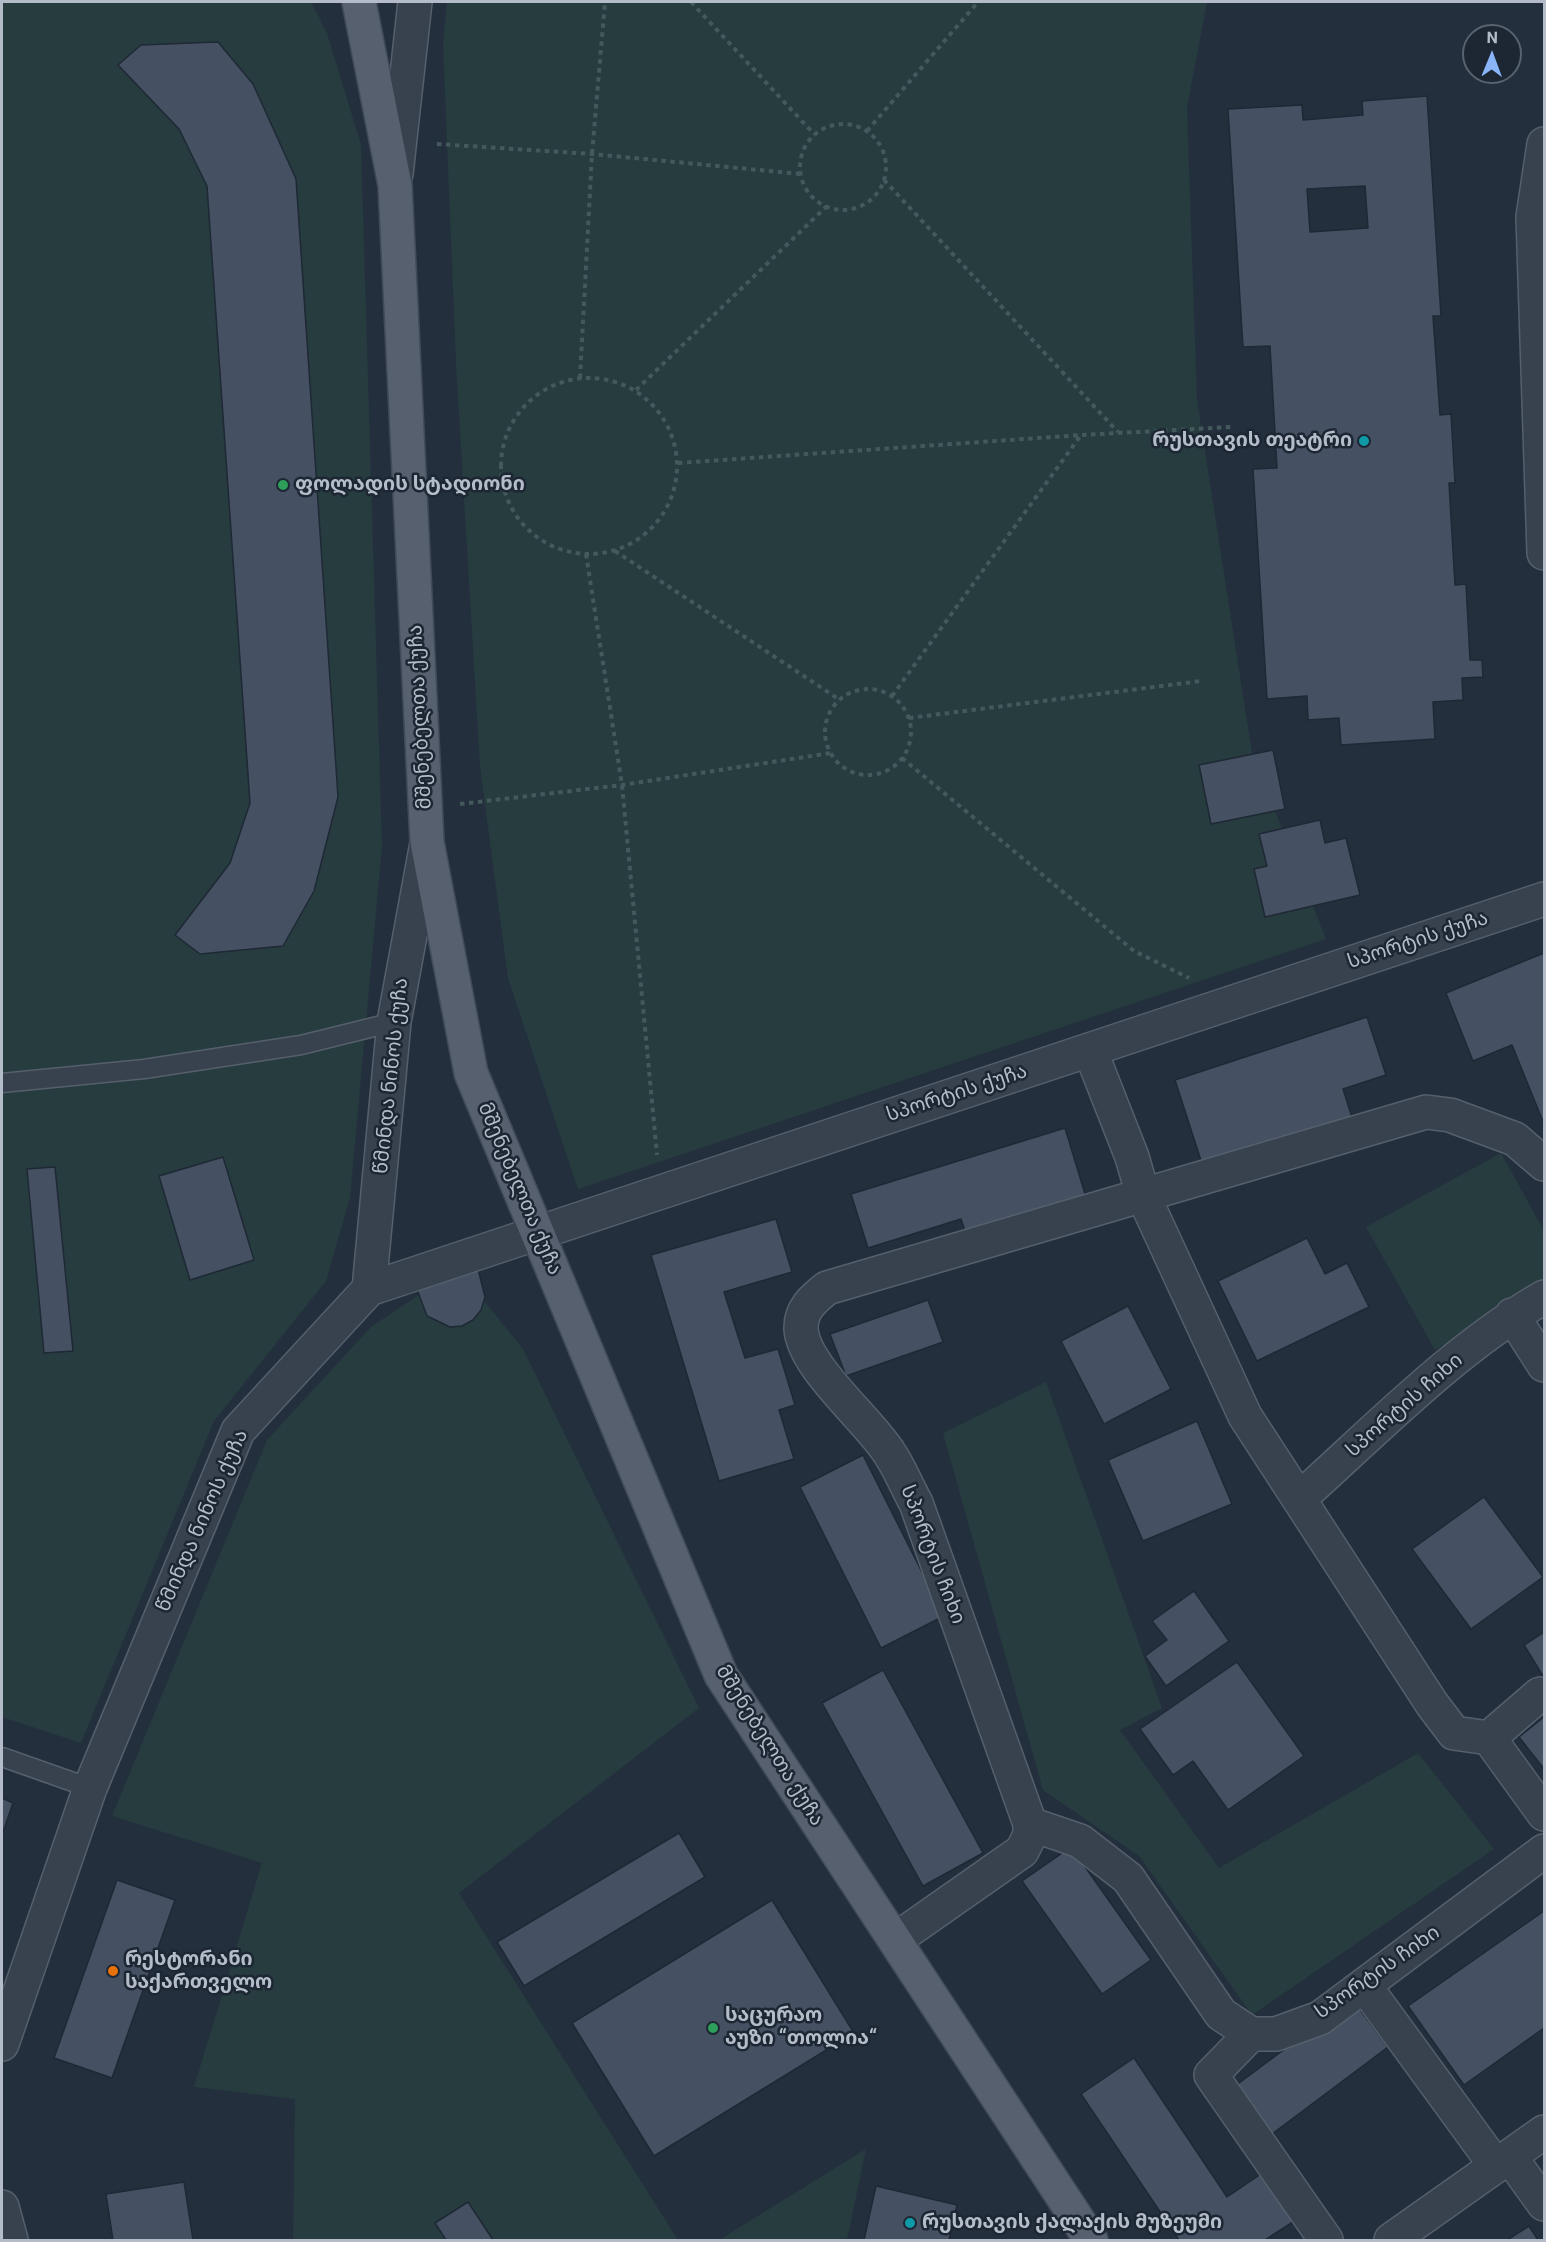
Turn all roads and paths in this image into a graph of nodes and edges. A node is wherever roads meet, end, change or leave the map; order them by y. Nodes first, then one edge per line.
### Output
1 (358, 2) edge
2 (415, 2) edge
3 (605, 2) edge
4 (691, 2) edge
5 (978, 2) edge
6 (867, 131) junction
7 (814, 135) junction
8 (400, 142) junction
9 (1545, 144) edge
10 (592, 154) junction
11 (801, 174) junction
12 (884, 180) junction
13 (395, 185) junction
14 (827, 206) junction
15 (580, 378) junction
16 (636, 390) junction
17 (1232, 428) dead end
18 (1118, 433) junction
19 (1082, 435) junction
20 (678, 463) junction
21 (409, 477) junction
22 (502, 483) junction
23 (614, 551) junction
24 (1545, 553) edge
25 (586, 554) junction
26 (1201, 681) dead end
27 (892, 696) junction
28 (840, 700) junction
29 (909, 718) junction
30 (831, 753) junction
31 (902, 758) junction
32 (622, 785) junction
33 (425, 809) junction
34 (427, 842) junction
35 (1545, 899) edge
36 (1235, 1001) junction
37 (394, 1022) junction
38 (1090, 1050) junction
39 (2, 1083) edge
40 (1545, 1164) edge
41 (661, 1192) junction
42 (1143, 1195) junction
43 (537, 1233) junction
44 (369, 1289) junction
45 (1545, 1297) edge
46 (1512, 1315) junction
47 (1545, 1365) edge
48 (1299, 1499) junction
49 (1545, 1696) edge
50 (1489, 1738) junction
51 (2, 1757) edge
52 (90, 1788) junction
53 (1545, 1814) edge
54 (1030, 1824) junction
55 (1545, 1851) edge
56 (894, 1940) junction
57 (1364, 1985) junction
58 (1251, 2034) junction
59 (2, 2044) edge
60 (1545, 2132) edge
61 (1503, 2161) junction
62 (1545, 2204) edge
63 (2, 2207) edge
64 (11, 2241) edge
65 (1091, 2241) edge
66 (1326, 2241) edge
67 (1391, 2241) edge

1 - 13 main road
2 - 8 street, მშენებელთა ქუჩა
3 - 10 path
4 - 7 path
5 - 6 path
6 - 7 path
6 - 12 path
7 - 11 path
8 - 10 path
8 - 13 street, მშენებელთა ქუჩა
9 - 24 street
10 - 11 path
10 - 15 path
11 - 14 path
12 - 14 path
12 - 18 path
13 - 21 main road, მშენებელთა ქუჩა
14 - 16 path
15 - 16 path
15 - 22 path
16 - 20 path
17 - 18 path
18 - 19 path
19 - 20 path
19 - 27 path
20 - 23 path
21 - 22 path
21 - 33 main road, მშენებელთა ქუჩა
22 - 25 path
23 - 25 path
23 - 28 path
25 - 32 path
26 - 29 path
27 - 28 path
27 - 29 path
28 - 30 path
29 - 31 path
30 - 31 path
30 - 32 path
31 - 36 path
32 - 33 path
32 - 41 path
33 - 34 main road, მშენებელთა ქუჩა
34 - 37 street, წმინდა ნინოს ქუჩა
34 - 43 main road, მშენებელთა ქუჩა
35 - 36 street, სპორტის ქუჩა
36 - 38 street, სპორტის ქუჩა
37 - 39 lane
37 - 44 street, წმინდა ნინოს ქუჩა
38 - 41 street, სპორტის ქუჩა
38 - 42 street
40 - 42 street, სპორტის ჩიხი
41 - 43 street, სპორტის ქუჩა
42 - 48 street
42 - 54 street, სპორტის ჩიხი
43 - 44 street, სპორტის ქუჩა
43 - 56 main road, მშენებელთა ქუჩა
44 - 52 street, წმინდა ნინოს ქუჩა
45 - 46 street, სპორტის ჩიხი
46 - 47 street
46 - 48 street, სპორტის ჩიხი
48 - 50 street
49 - 50 street
50 - 53 street
51 - 52 lane
52 - 59 street, წმინდა ნინოს ქუჩა
54 - 56 street
54 - 58 street
55 - 57 street, სპორტის ჩიხი
56 - 65 main road, მშენებელთა ქუჩა
57 - 58 street, სპორტის ჩიხი
57 - 61 street
58 - 66 street
60 - 61 street
61 - 62 street
61 - 67 street
63 - 64 street

